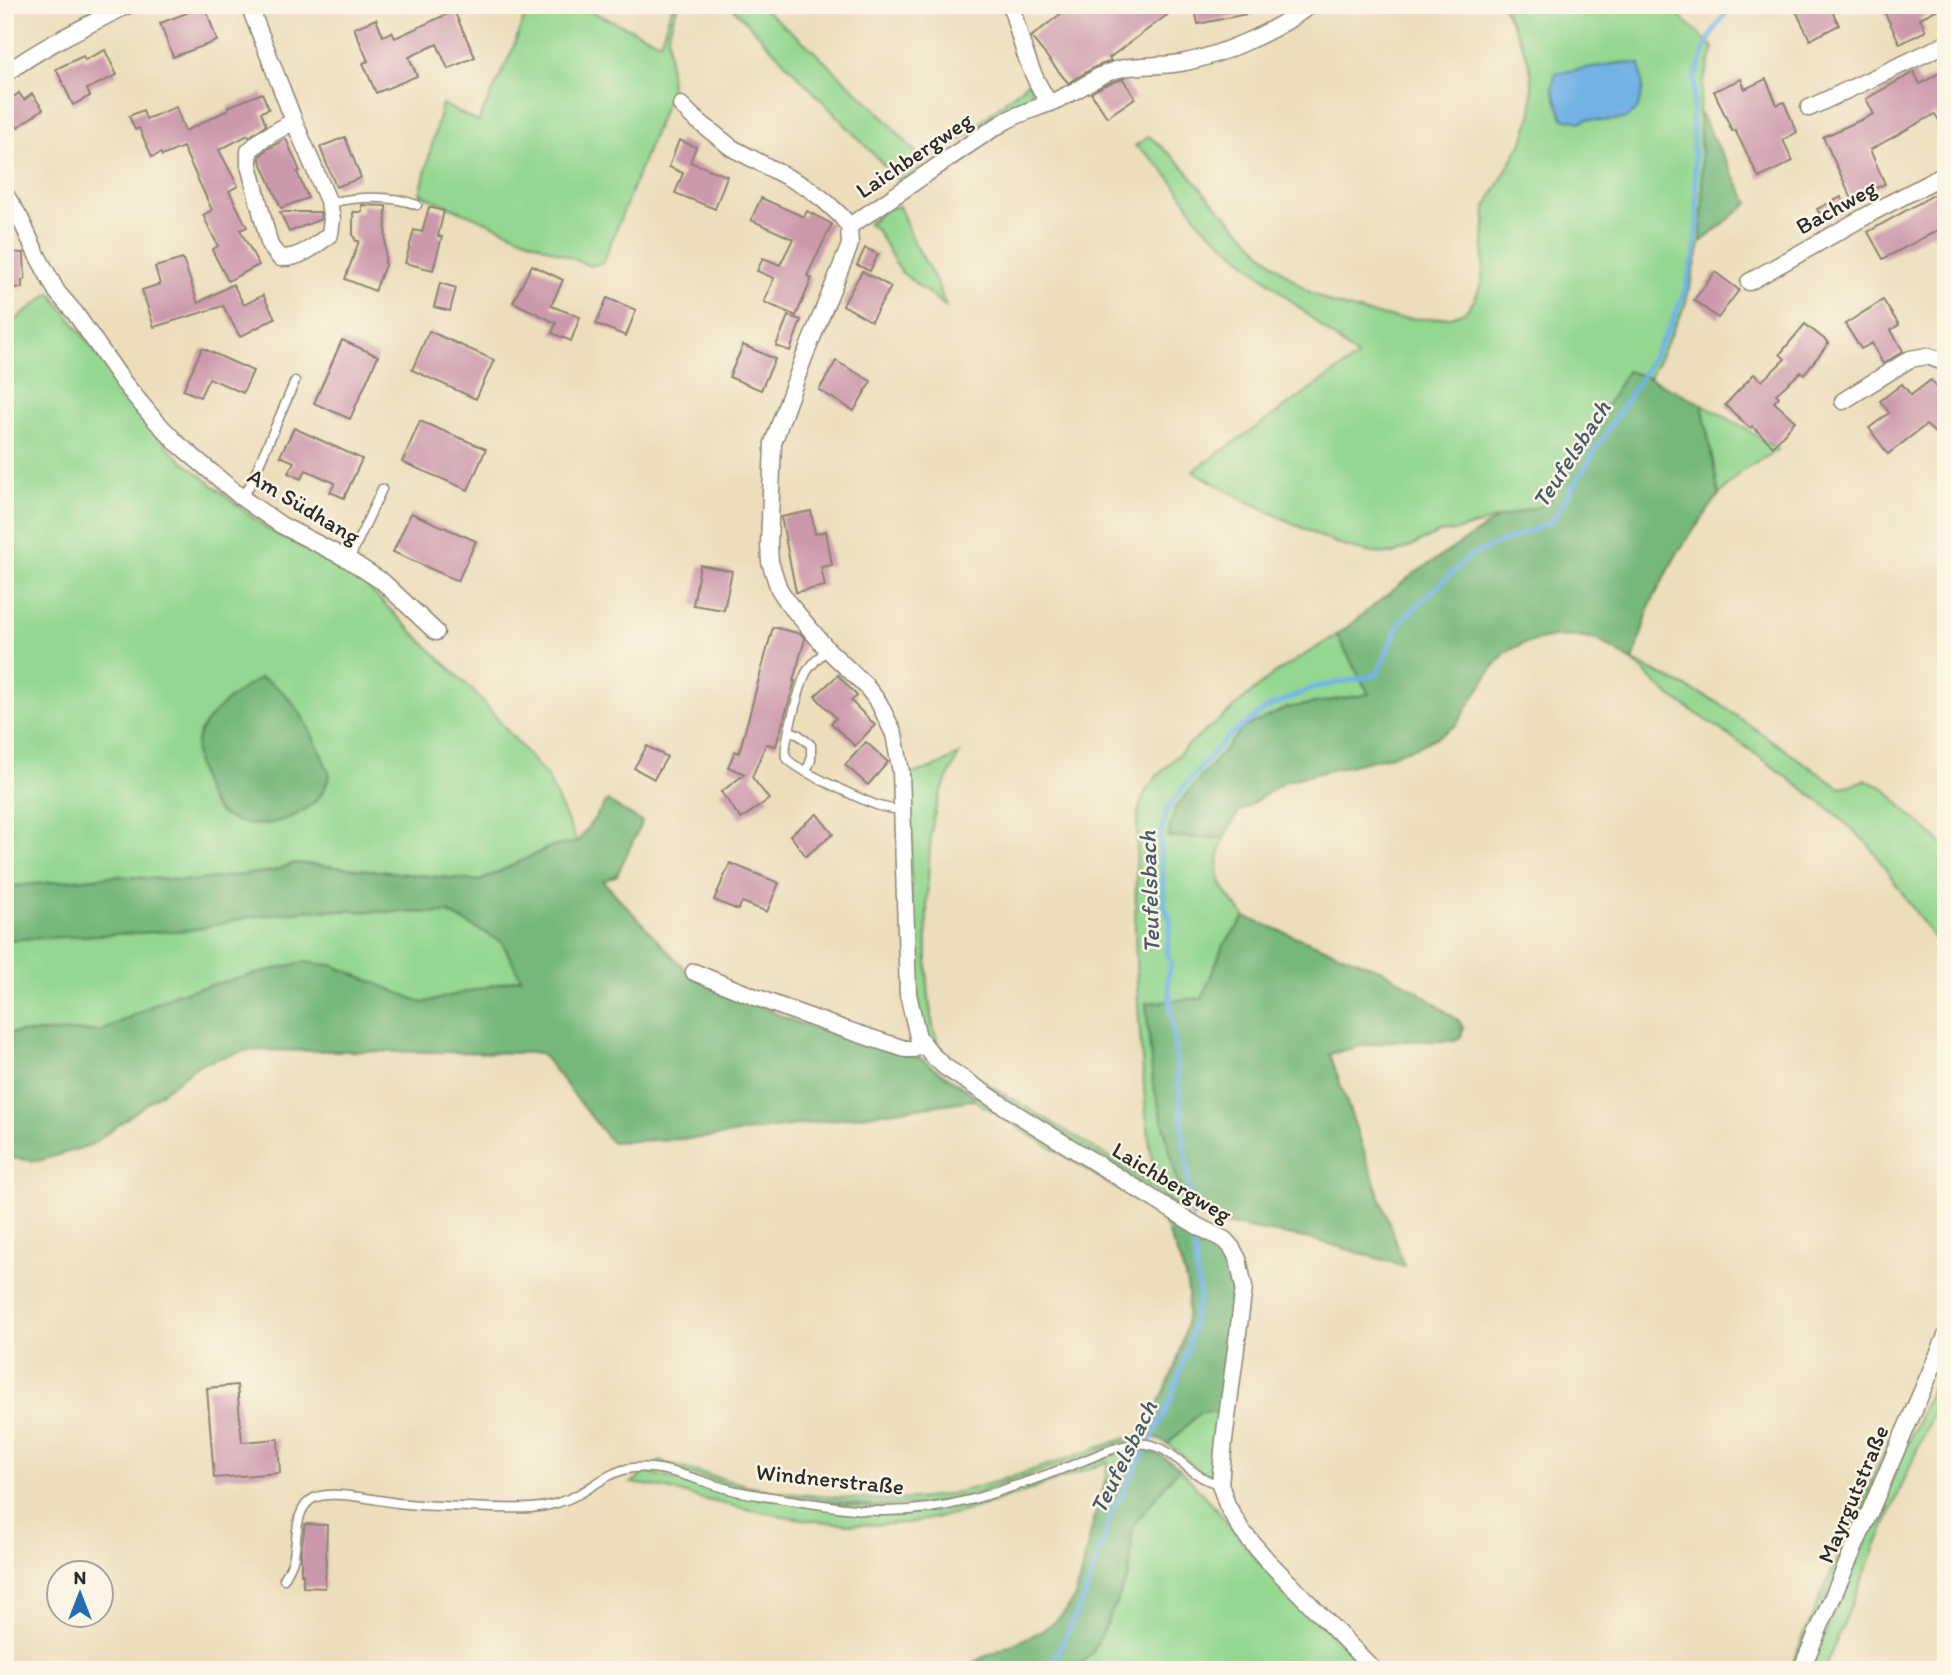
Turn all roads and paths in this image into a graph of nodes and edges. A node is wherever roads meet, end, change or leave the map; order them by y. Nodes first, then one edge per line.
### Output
1 (128, 5) edge
2 (249, 5) edge
3 (1011, 5) edge
4 (1310, 5) edge
5 (1946, 44) edge
6 (5, 74) edge
7 (1049, 103) junction
8 (681, 105) dead end
9 (1809, 108) dead end
10 (294, 121) junction
11 (1946, 174) edge
12 (5, 194) edge
13 (329, 203) junction
14 (417, 205) dead end
15 (849, 226) junction
16 (1749, 282) dead end
17 (1946, 366) edge
18 (295, 381) dead end
19 (1843, 401) dead end
20 (382, 489) dead end
21 (242, 498) junction
22 (349, 560) junction
23 (436, 632) dead end
24 (827, 649) junction
25 (789, 730) junction
26 (806, 772) junction
27 (902, 810) junction
28 (694, 972) dead end
29 (923, 1045) junction
30 (1946, 1336) edge
31 (1220, 1484) junction
32 (284, 1579) dead end
33 (1374, 1670) edge
34 (1801, 1670) edge

1 - 6 street
2 - 10 street
3 - 7 street
4 - 7 street, Laichbergweg
5 - 9 street
7 - 15 street, Laichbergweg
8 - 15 street
10 - 13 street
10 - 13 street
11 - 16 street, Bachweg
12 - 21 street, Am Südhang
13 - 14 lane
15 - 24 street, Laichbergweg
17 - 19 street
18 - 21 lane
20 - 22 lane
21 - 22 street, Am Südhang
22 - 23 street, Am Südhang
24 - 25 lane
24 - 27 street, Laichbergweg
25 - 26 lane
25 - 26 lane
26 - 27 lane
27 - 29 street, Laichbergweg
28 - 29 street
29 - 31 street, Laichbergweg
30 - 34 street, Mayrgutstraße
31 - 32 lane, Windnerstraße
31 - 33 street

